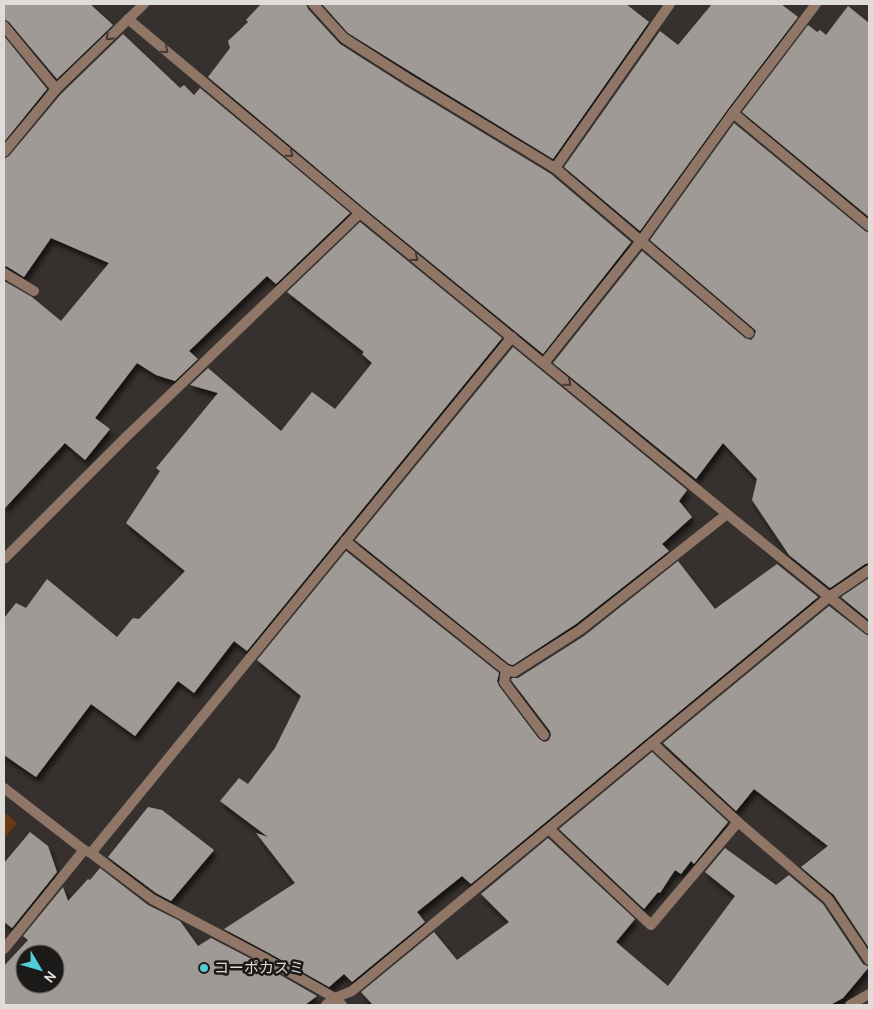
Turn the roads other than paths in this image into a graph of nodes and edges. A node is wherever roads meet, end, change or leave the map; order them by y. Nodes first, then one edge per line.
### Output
1 (144, 4) edge
2 (313, 4) edge
3 (670, 4) edge
4 (816, 4) edge
5 (128, 19) junction
6 (4, 26) edge
7 (56, 88) junction
8 (733, 113) junction
9 (4, 152) edge
10 (555, 168) junction
11 (360, 213) junction
12 (869, 226) edge
13 (641, 242) junction
14 (4, 273) edge
15 (34, 291) dead end
16 (749, 333) dead end
17 (512, 337) junction
18 (544, 363) junction
19 (727, 514) junction
20 (345, 541) junction
21 (4, 559) edge
22 (869, 570) edge
23 (829, 597) junction
24 (869, 629) edge
25 (506, 670) junction
26 (544, 735) dead end
27 (652, 743) junction
28 (4, 788) edge
29 (738, 822) junction
30 (549, 829) junction
31 (87, 851) junction
32 (4, 949) edge
33 (869, 960) edge
34 (869, 994) edge
35 (339, 1002) edge
36 (326, 1005) edge
37 (850, 1005) edge

1 - 5 street
2 - 10 street
3 - 10 street
4 - 8 street
5 -> 7 street
5 -> 11 street
6 - 7 street
7 - 9 street
8 - 12 street
8 - 13 street
10 - 13 street
11 -> 17 street
11 - 21 street
13 - 16 street
13 - 18 street
14 - 15 street
17 - 18 street
17 - 20 street
18 -> 19 street
19 - 23 street
19 - 25 street
20 - 25 street
20 - 31 street
22 - 23 street
23 - 24 street
23 - 27 street
25 - 26 street
27 - 29 street
27 - 30 street
28 - 31 street
29 - 30 street
29 - 33 street
30 - 35 street
31 - 32 street
31 - 35 street
34 - 37 street
35 - 36 street

